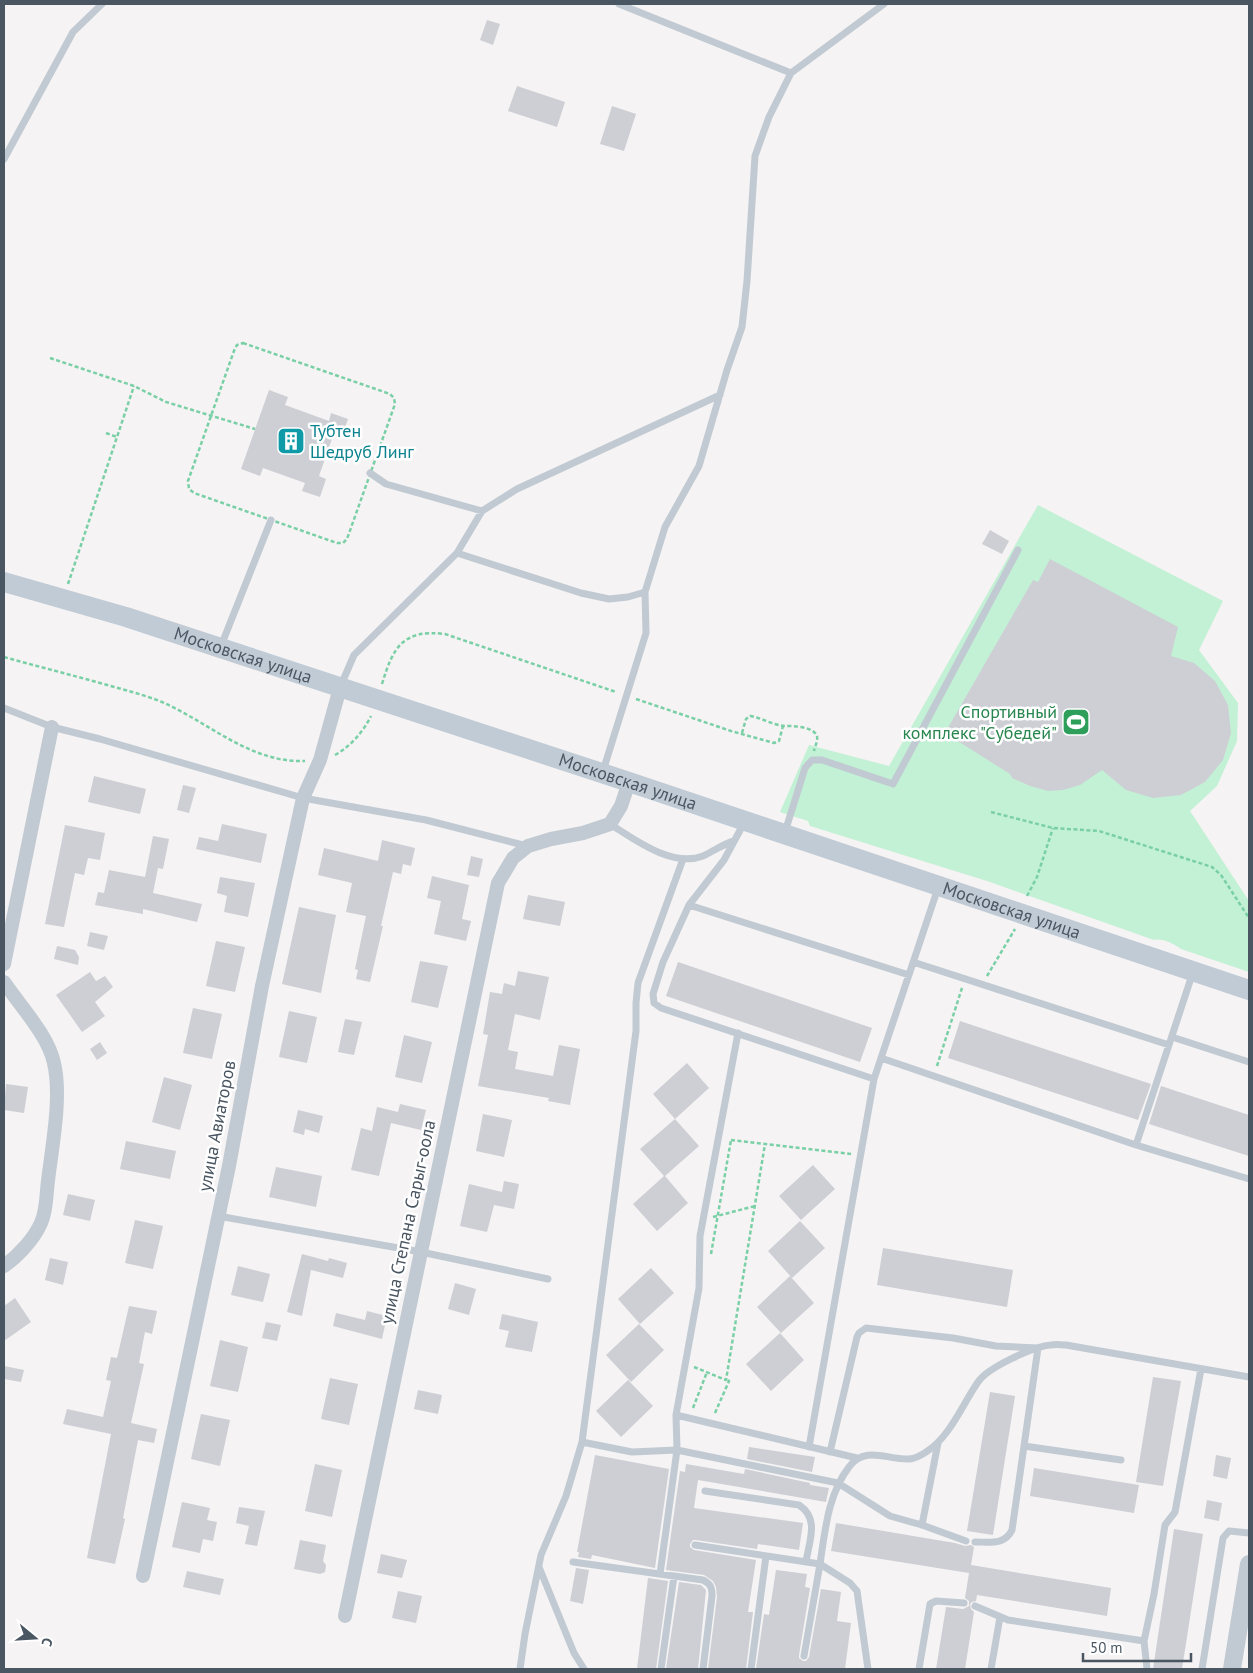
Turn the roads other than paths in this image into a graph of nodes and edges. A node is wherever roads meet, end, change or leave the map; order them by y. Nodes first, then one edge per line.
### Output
1 (102, 4) edge
2 (619, 4) edge
3 (884, 4) edge
4 (791, 73) junction
5 (4, 159) edge
6 (720, 395) junction
7 (370, 473) road end
8 (482, 511) junction
9 (271, 520) road end
10 (1018, 550) dead end
11 (457, 553) junction
12 (4, 582) edge
13 (645, 592) junction
14 (220, 649) junction
15 (340, 688) junction
16 (4, 708) edge
17 (52, 727) junction
18 (602, 774) junction
19 (629, 782) junction
20 (303, 798) junction
21 (745, 821) junction
22 (610, 824) junction
23 (784, 835) junction
24 (734, 841) junction
25 (528, 846) junction
26 (683, 859) junction
27 (939, 885) junction
28 (689, 905) junction
29 (913, 962) junction
30 (4, 964) edge
31 (1194, 971) junction
32 (909, 975) junction
33 (4, 982) edge
34 (1249, 990) edge
35 (738, 1033) junction
36 (1172, 1037) junction
37 (1169, 1045) junction
38 (881, 1058) junction
39 (1249, 1062) edge
40 (874, 1079) junction
41 (1136, 1145) junction
42 (1249, 1179) edge
43 (218, 1216) junction
44 (421, 1252) junction
45 (4, 1266) edge
46 (548, 1279) dead end
47 (1038, 1348) junction
48 (1201, 1369) junction
49 (1249, 1377) edge
50 (676, 1415) junction
51 (582, 1442) junction
52 (938, 1443) junction
53 (1024, 1446) junction
54 (809, 1447) junction
55 (677, 1450) junction
56 (830, 1452) junction
57 (857, 1458) junction
58 (1121, 1460) dead end
59 (838, 1483) junction
60 (705, 1491) dead end
61 (922, 1525) junction
62 (1249, 1533) edge
63 (966, 1541) dead end
64 (975, 1542) dead end
65 (694, 1545) dead end
66 (766, 1556) junction
67 (573, 1562) dead end
68 (806, 1562) junction
69 (820, 1564) junction
70 (1249, 1564) edge
71 (538, 1566) junction
72 (660, 1574) junction
73 (143, 1576) dead end
74 (674, 1576) junction
75 (964, 1604) dead end
76 (976, 1606) dead end
77 (345, 1616) dead end
78 (1000, 1617) junction
79 (1144, 1641) junction
80 (804, 1656) dead end
81 (520, 1669) edge
82 (584, 1669) edge
83 (661, 1669) edge
84 (703, 1669) edge
85 (751, 1669) edge
86 (868, 1669) edge
87 (919, 1669) edge
88 (991, 1669) edge
89 (1147, 1669) edge
90 (1202, 1669) edge
91 (1232, 1669) edge

1 - 5 lane
2 - 4 lane
3 - 4 lane
4 - 6 lane
6 - 8 lane
6 - 13 lane
7 - 8 lane
8 - 11 lane
9 - 14 lane
10 - 23 lane
11 - 13 lane
11 - 15 lane
12 - 14 main road, Московская улица
13 - 18 lane
14 - 15 main road, Московская улица
15 - 18 main road, Московская улица
15 - 20 street, улица Авиаторов
16 - 17 lane
17 - 20 lane
17 - 30 street
18 - 19 main road, Московская улица
19 - 21 main road, Московская улица
19 - 22 street
20 - 25 lane
20 - 43 street, улица Авиаторов
21 - 23 main road, Московская улица
21 - 24 lane
22 - 25 street
22 - 26 lane
23 - 27 main road, Московская улица
24 - 26 lane
24 - 28 lane
25 - 44 street, улица Степана Сарыг-оола
26 - 51 lane
27 - 29 lane
27 - 31 main road, Московская улица
28 - 32 lane
28 - 35 lane
29 - 32 lane
29 - 37 lane
31 - 34 main road, Московская улица
31 - 36 lane
32 - 38 lane
33 - 45 street
35 - 40 lane
35 - 50 lane
36 - 37 lane
36 - 39 lane
37 - 41 lane
38 - 40 lane
38 - 41 lane
40 - 54 lane
41 - 42 lane
43 - 44 lane
43 - 73 street, улица Авиаторов
44 - 46 lane
44 - 77 street, улица Степана Сарыг-оола
47 - 48 lane
47 - 52 lane
47 - 53 lane
47 - 56 lane
48 - 49 lane
48 - 79 lane
50 - 54 lane
50 - 55 lane
51 - 55 lane
51 - 71 lane
52 - 57 lane
52 - 61 lane
53 - 58 lane
53 - 64 lane
54 - 56 lane
55 - 59 lane
55 - 72 lane
56 - 57 lane
57 - 59 lane
59 - 61 lane
59 - 69 lane
60 - 68 lane
61 - 63 lane
62 - 90 lane
65 - 66 lane
66 - 68 lane
66 - 85 lane
67 - 72 lane
68 - 69 lane
69 - 80 lane
69 - 86 lane
70 - 91 street
71 - 81 lane
71 - 82 lane
72 - 74 lane
74 - 83 lane
74 - 84 lane
75 - 87 lane
76 - 78 lane
78 - 79 lane
78 - 88 lane
79 - 89 lane

